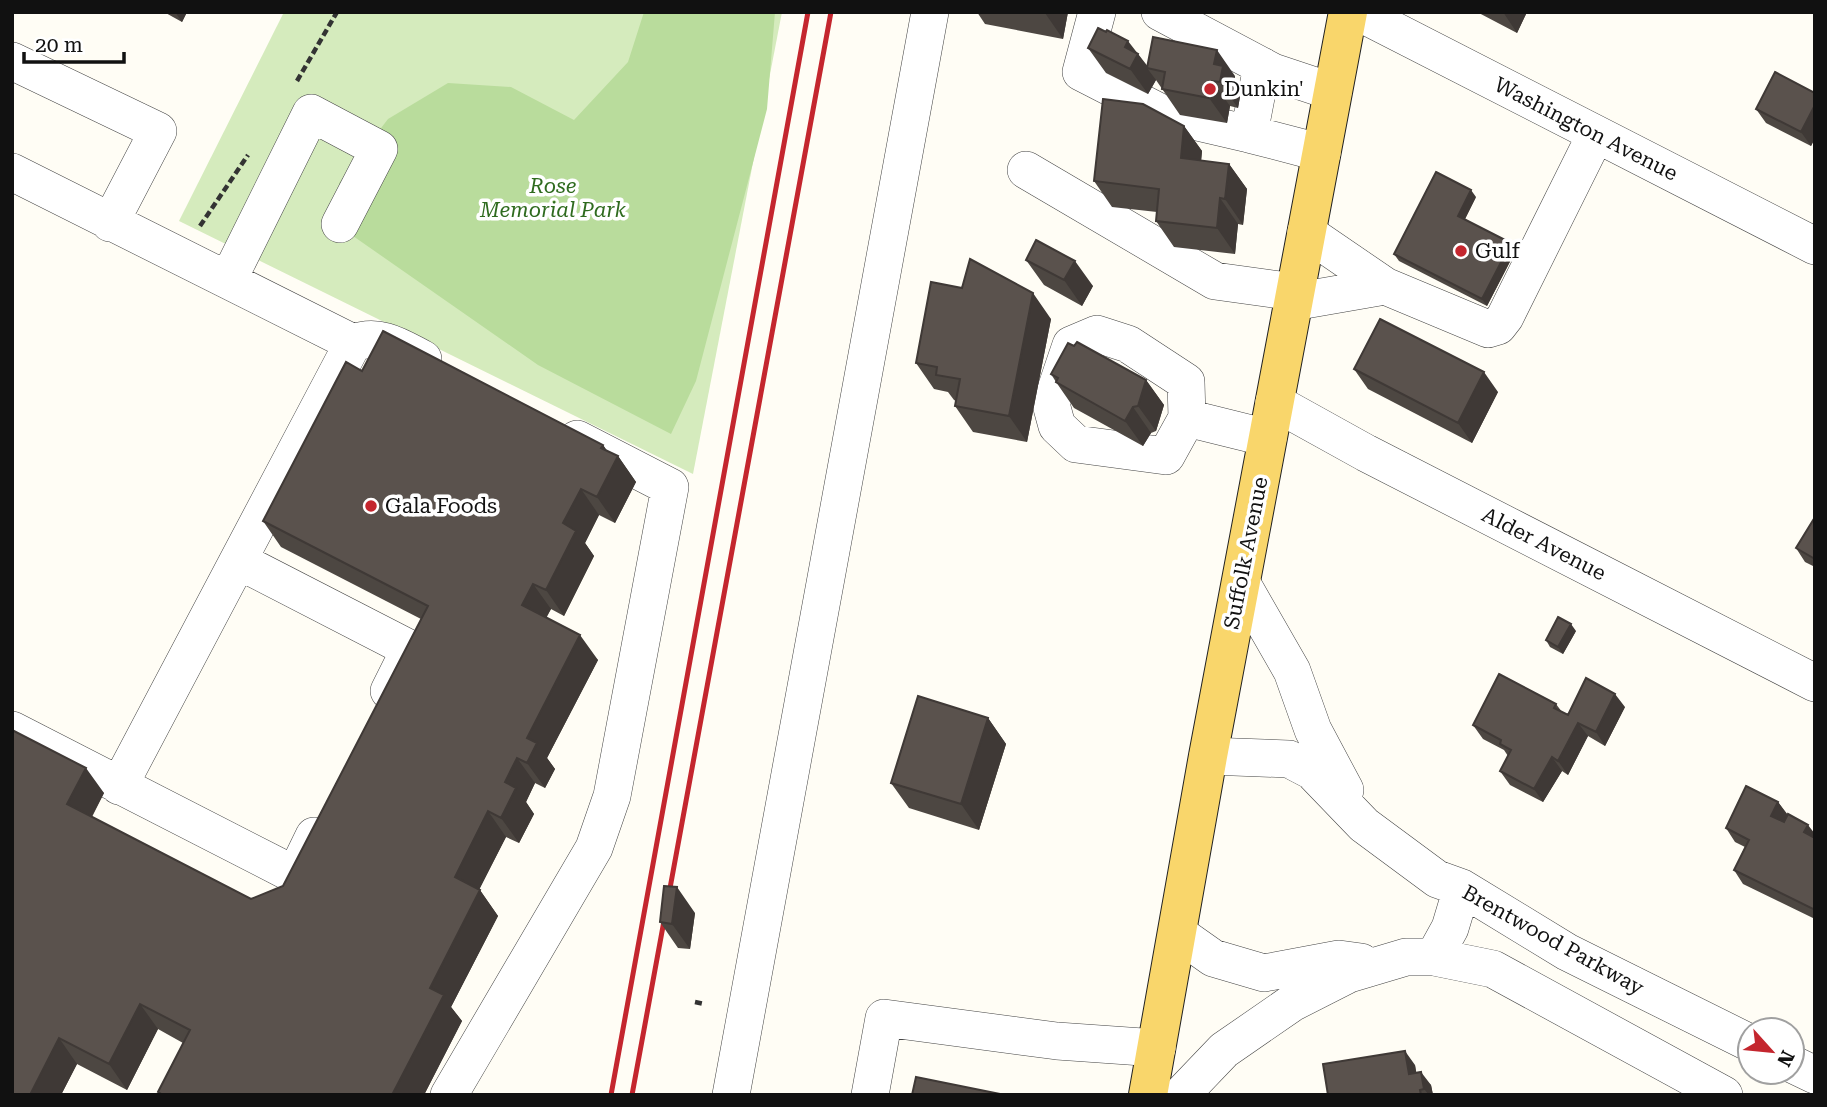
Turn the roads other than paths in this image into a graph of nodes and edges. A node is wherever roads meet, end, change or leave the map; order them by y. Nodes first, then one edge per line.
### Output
1 (930, 12) edge
2 (1097, 12) edge
3 (1160, 12) edge
4 (1348, 12) edge
5 (1358, 12) edge
6 (12, 61) edge
7 (1262, 66) junction
8 (1333, 92) junction
9 (1249, 134) junction
10 (1597, 134) junction
11 (1322, 153) junction
12 (1026, 170) dead end
13 (12, 172) edge
14 (110, 223) junction
15 (340, 224) dead end
16 (1307, 232) junction
17 (1815, 246) edge
18 (228, 280) junction
19 (1385, 286) junction
20 (1294, 297) junction
21 (353, 343) junction
22 (456, 376) edge
23 (1187, 418) dead end
24 (1271, 420) junction
25 (551, 426) edge
26 (239, 561) junction
27 (1241, 582) junction
28 (1815, 683) edge
29 (374, 720) edge
30 (12, 730) edge
31 (1208, 756) junction
32 (119, 786) junction
33 (331, 803) edge
34 (1364, 825) junction
35 (1462, 888) junction
36 (1179, 934) junction
37 (1434, 957) junction
38 (1380, 965) junction
39 (1736, 1036) edge
40 (1157, 1048) junction
41 (449, 1095) edge
42 (731, 1095) edge
43 (870, 1095) edge
44 (1148, 1095) edge
45 (1181, 1095) edge
46 (1724, 1095) edge

1 - 42 street
2 - 9 street
3 - 7 street
4 - 8 main road, Suffolk Avenue
5 - 10 street, Washington Avenue
6 - 14 street
7 - 8 street
7 - 9 street
8 - 11 main road, Suffolk Avenue
9 - 11 street
10 - 17 street, Washington Avenue
10 - 19 street
11 - 16 main road, Suffolk Avenue
12 - 20 street
13 - 14 street
14 - 18 street
15 - 18 street
16 - 19 street
16 - 20 main road, Suffolk Avenue
18 - 21 street
19 - 20 street
20 - 24 main road, Suffolk Avenue
21 - 22 street
21 - 26 street
23 - 24 street, Alder Avenue
24 - 27 main road, Suffolk Avenue
24 - 28 street, Alder Avenue
25 - 41 street
26 - 29 street
26 - 32 street
27 - 31 main road, Suffolk Avenue
27 - 34 street, Brentwood Parkway
30 - 32 street
31 - 34 street, Brentwood Parkway
31 - 36 main road, Suffolk Avenue
32 - 33 street
34 - 35 street, Brentwood Parkway
35 - 37 street
35 - 39 street, Brentwood Parkway
36 - 38 street
36 - 40 main road, Suffolk Avenue
37 - 38 street
37 - 46 street
38 - 45 street
40 - 43 street
40 - 44 main road, Suffolk Avenue

